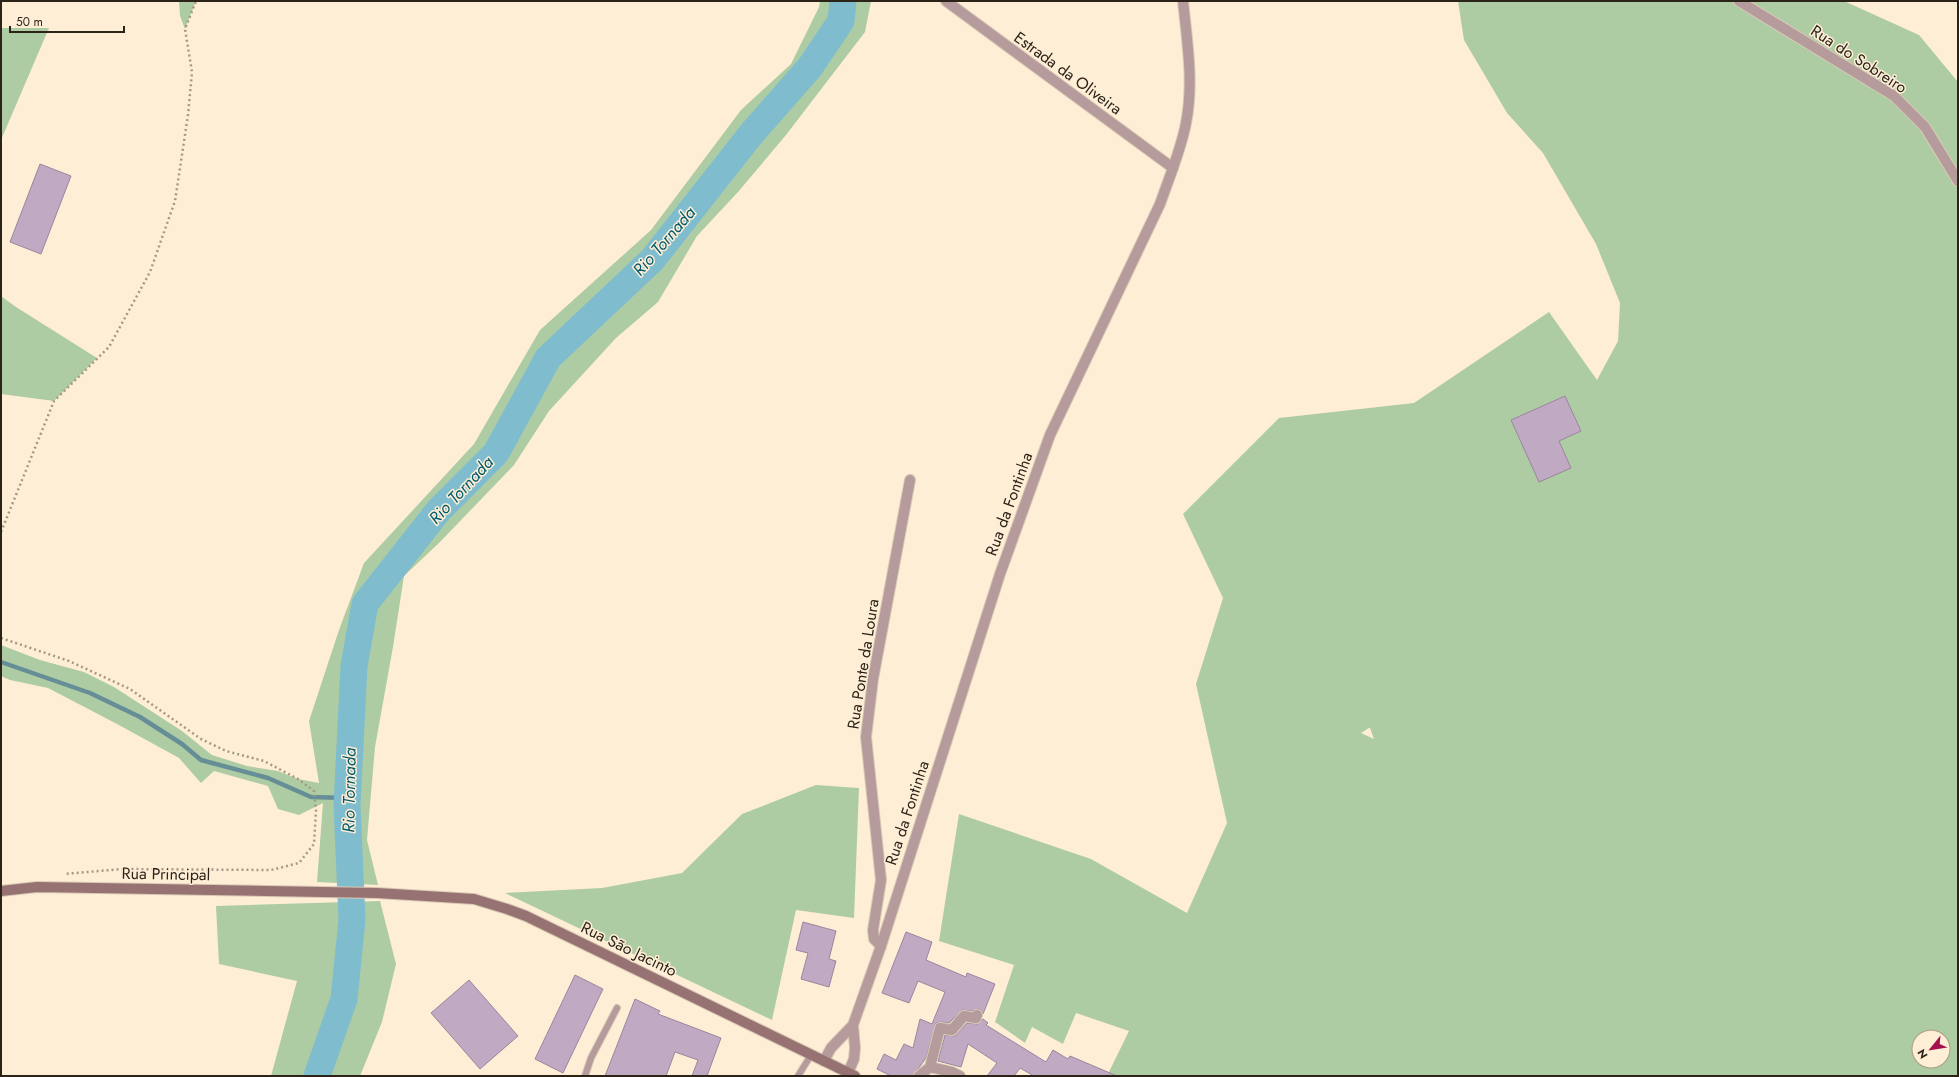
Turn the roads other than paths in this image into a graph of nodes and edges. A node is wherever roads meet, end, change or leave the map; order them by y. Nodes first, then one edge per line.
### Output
1 (946, 1) edge
2 (1183, 1) edge
3 (1739, 1) edge
4 (1173, 168) junction
5 (1958, 181) edge
6 (910, 480) dead end
7 (1, 891) edge
8 (377, 893) joint
9 (881, 946) junction
10 (617, 1008) dead end
11 (977, 1015) dead end
12 (853, 1025) junction
13 (811, 1055) junction
14 (824, 1061) junction
15 (930, 1067) junction
16 (852, 1074) edge
17 (585, 1076) edge
18 (798, 1076) edge
19 (919, 1076) edge
20 (960, 1076) edge

1 - 4 street, Estrada da Oliveira
2 - 4 street, Rua da Fontinha
3 - 5 street, Rua do Sobreiro
4 - 9 street, Rua da Fontinha
6 - 9 street, Rua Ponte da Loura
7 - 8 main road, Rua Principal
8 - 13 main road, Rua São Jacinto
9 - 12 street, Rua da Fontinha
10 - 17 lane
11 - 15 street
12 - 14 street, Rua da Fontinha
12 - 16 street, Rua da Fontinha
13 - 14 main road, Rua São Jacinto
13 - 18 lane
14 - 16 main road, Rua São Jacinto
15 - 19 street
15 - 20 street

